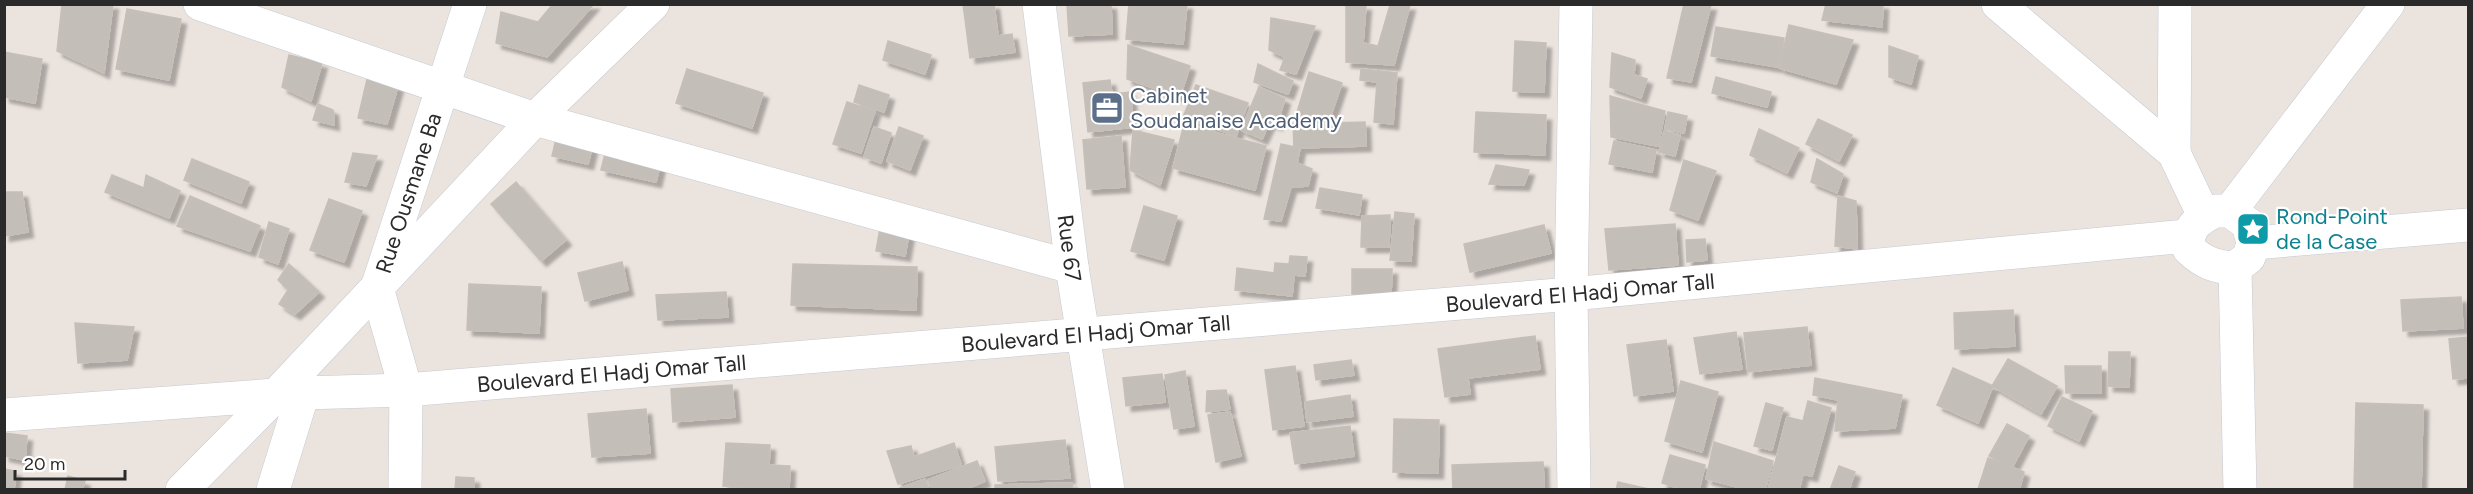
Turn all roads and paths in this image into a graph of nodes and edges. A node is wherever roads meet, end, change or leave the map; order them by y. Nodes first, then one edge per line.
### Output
1 (200, 4) edge
2 (470, 4) edge
3 (653, 4) edge
4 (1039, 4) edge
5 (1575, 4) edge
6 (1998, 4) edge
7 (2175, 4) edge
8 (2388, 4) edge
9 (441, 86) junction
10 (535, 119) junction
11 (2174, 153) junction
12 (2207, 221) junction
13 (2469, 225) edge
14 (2244, 256) junction
15 (1072, 267) junction
16 (377, 288) junction
17 (1571, 294) junction
18 (1083, 332) junction
19 (406, 390) junction
20 (290, 394) junction
21 (4, 415) edge
22 (182, 489) edge
23 (273, 489) edge
24 (405, 489) edge
25 (1108, 489) edge
26 (1574, 489) edge
27 (2240, 489) edge

1 - 9 street
2 - 9 street, Rue Ousmane Ba
3 - 10 street
4 - 15 street, Rue 67
5 - 17 street
6 - 11 street
7 - 11 street
8 - 12 street
9 - 10 street
9 - 16 street, Rue Ousmane Ba
10 - 15 street
10 - 16 street
11 - 12 street
12 - 14 street
12 - 14 street
12 - 17 street, Boulevard El Hadj Omar Tall
13 - 14 street
14 - 27 street
15 - 18 street, Rue 67
16 - 19 street, Rue Ousmane Ba
16 - 20 street
17 - 18 street, Boulevard El Hadj Omar Tall
17 - 26 street
18 - 19 street, Boulevard El Hadj Omar Tall
18 - 25 street, Rue 67
19 - 20 street, Boulevard El Hadj Omar Tall
19 - 24 street, Rue Ousmane Ba
20 - 21 street, Boulevard El Hadj Omar Tall
20 - 22 street
20 - 23 street

